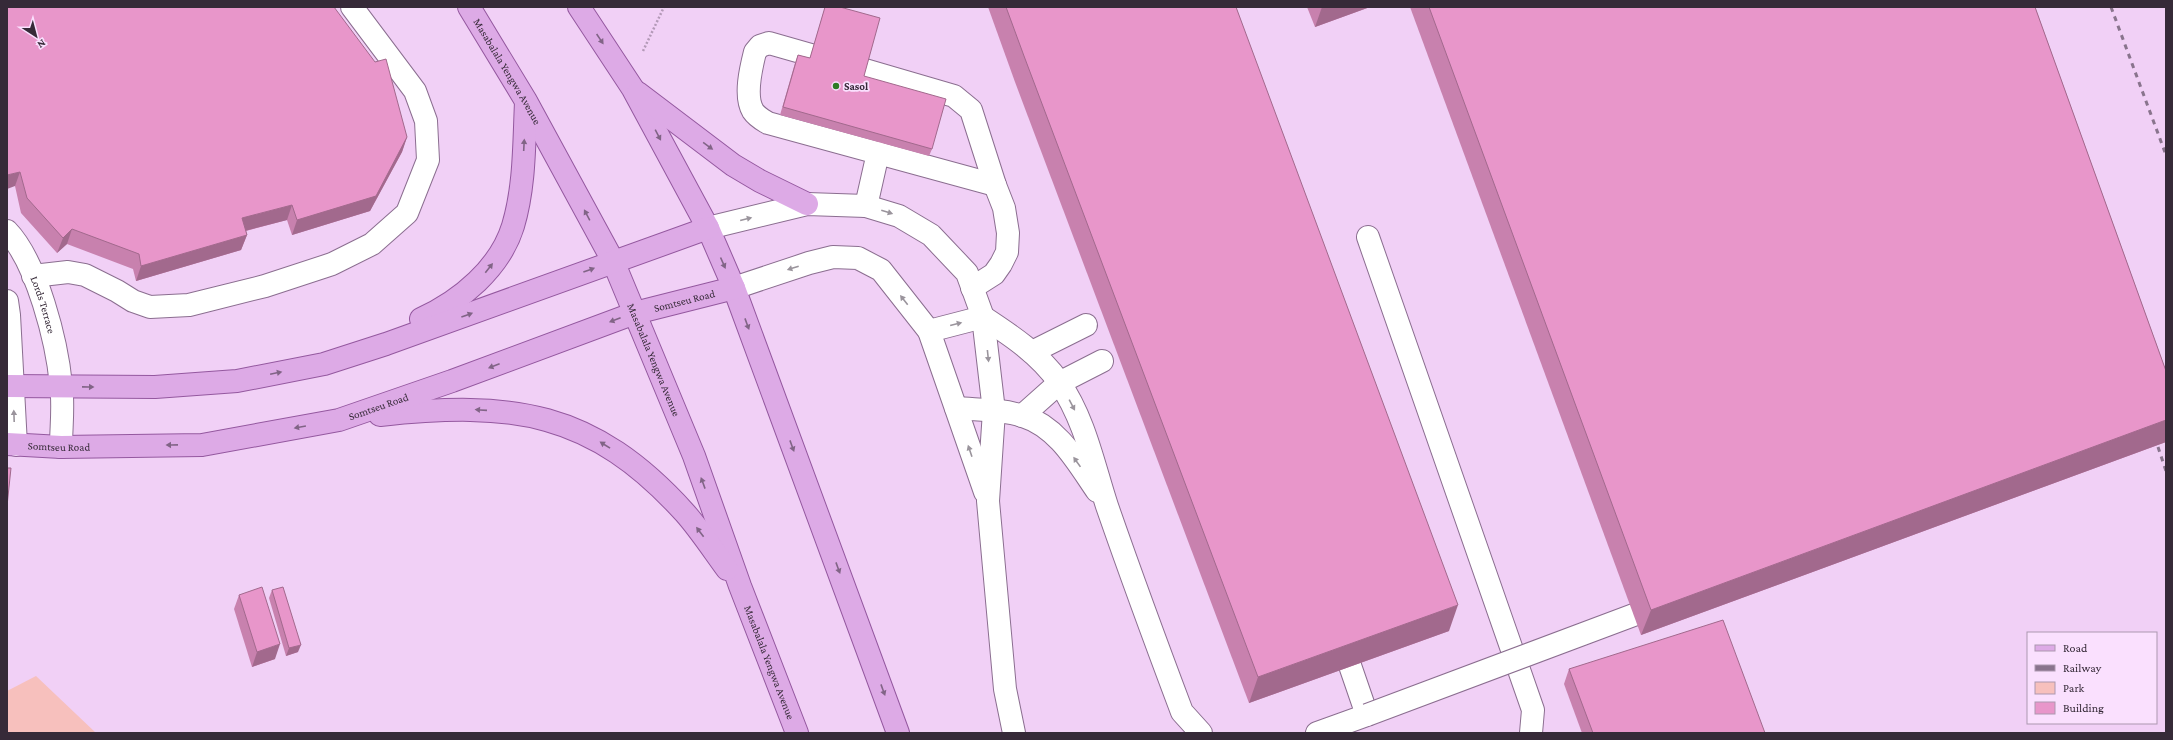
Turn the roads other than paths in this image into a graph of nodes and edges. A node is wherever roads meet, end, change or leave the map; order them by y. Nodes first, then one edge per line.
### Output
1 (352, 7) edge
2 (469, 7) edge
3 (579, 7) edge
4 (811, 55) edge
5 (865, 70) edge
6 (631, 85) junction
7 (526, 101) junction
8 (878, 153) junction
9 (995, 185) junction
10 (806, 204) junction
11 (866, 206) junction
12 (708, 228) junction
13 (7, 231) edge
14 (1368, 237) dead end
15 (612, 261) junction
16 (33, 276) junction
17 (734, 288) junction
18 (972, 288) junction
19 (7, 301) edge
20 (635, 313) junction
21 (983, 317) junction
22 (1086, 325) dead end
23 (928, 331) junction
24 (1032, 352) junction
25 (1102, 361) dead end
26 (324, 364) junction
27 (1059, 383) junction
28 (62, 386) junction
29 (10, 387) edge
30 (956, 408) junction
31 (994, 411) junction
32 (1022, 416) junction
33 (339, 420) junction
34 (11, 444) edge
35 (61, 447) junction
36 (988, 501) junction
37 (1107, 505) junction
38 (740, 586) junction
39 (1661, 605) edge
40 (1344, 650) edge
41 (1366, 715) junction
42 (797, 733) edge
43 (898, 733) edge
44 (1014, 733) edge
45 (1201, 733) edge
46 (1317, 733) edge
47 (1531, 733) edge

1 - 16 lane
2 - 7 main road, Masabalala Yengwa Avenue
3 -> 6 main road
4 - 8 lane
5 - 9 lane
6 -> 10 main road
6 -> 12 main road
15 -> 7 main road, Masabalala Yengwa Avenue
26 -> 7 main road
8 - 9 lane
8 - 11 lane
9 - 18 lane
10 - 11 lane
12 -> 10 lane
11 -> 18 lane
12 - 15 main road
12 -> 17 main road
13 - 16 lane, Lords Terrace
14 - 47 lane
15 - 20 main road, Masabalala Yengwa Avenue
26 -> 15 main road
16 - 28 lane, Lords Terrace
17 - 20 main road, Somtseu Road
23 -> 17 lane
17 -> 43 main road
18 - 21 lane
19 - 29 lane
20 -> 33 main road, Somtseu Road
38 -> 20 main road, Masabalala Yengwa Avenue
23 -> 21 lane
21 - 24 lane
21 -> 31 lane
22 - 24 lane
23 - 30 lane
24 - 27 lane
25 - 27 lane
28 -> 26 main road
27 - 32 lane
27 -> 37 lane
28 - 29 main road
28 - 35 lane, Lords Terrace
34 -> 29 lane
30 - 31 lane
36 -> 30 lane
31 - 32 lane
31 - 36 lane
37 -> 32 lane
33 -> 35 main road, Somtseu Road
38 -> 33 main road
34 - 35 main road, Somtseu Road
36 - 44 lane
37 - 45 lane
38 - 42 main road, Masabalala Yengwa Avenue
39 - 41 lane, bridge
40 - 41 lane
41 - 46 lane

